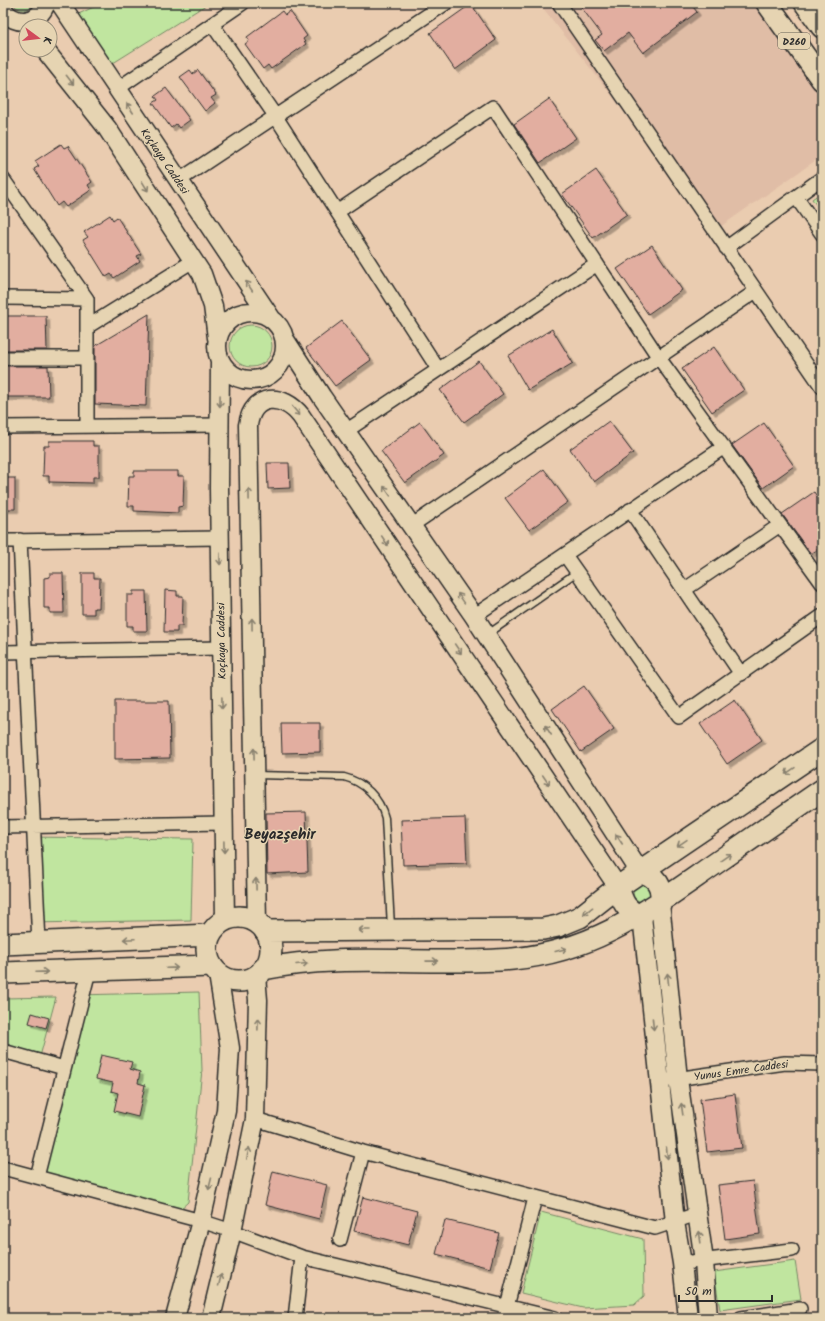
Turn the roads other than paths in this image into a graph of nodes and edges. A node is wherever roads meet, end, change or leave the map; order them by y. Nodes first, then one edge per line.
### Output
1 (60, 3) edge
2 (243, 3) edge
3 (446, 3) edge
4 (558, 3) edge
5 (767, 3) edge
6 (805, 3) edge
7 (48, 5) edge
8 (13, 20) edge
9 (212, 24) junction
10 (822, 27) edge
11 (51, 58) edge
12 (822, 80) edge
13 (117, 89) junction
14 (276, 117) junction
15 (822, 178) edge
16 (3, 179) edge
17 (178, 181) junction
18 (796, 197) junction
19 (337, 212) junction
20 (822, 234) edge
21 (726, 248) junction
22 (193, 261) junction
23 (597, 264) junction
24 (756, 291) junction
25 (3, 298) edge
26 (87, 300) junction
27 (271, 318) junction
28 (87, 327) junction
29 (218, 338) junction
30 (284, 338) junction
31 (3, 358) edge
32 (87, 358) junction
33 (659, 358) junction
34 (220, 362) junction
35 (438, 369) junction
36 (260, 380) junction
37 (822, 387) edge
38 (262, 403) junction
39 (219, 425) junction
40 (87, 426) junction
41 (3, 427) edge
42 (346, 431) junction
43 (724, 446) junction
44 (630, 510) junction
45 (780, 525) junction
46 (411, 526) junction
47 (220, 538) junction
48 (20, 540) junction
49 (3, 541) edge
50 (565, 555) junction
51 (577, 572) junction
52 (822, 583) edge
53 (684, 590) junction
54 (474, 616) junction
55 (822, 616) edge
56 (486, 635) junction
57 (222, 648) junction
58 (25, 651) junction
59 (3, 652) edge
60 (741, 674) junction
61 (822, 749) edge
62 (254, 775) junction
63 (822, 790) edge
64 (224, 823) junction
65 (3, 827) edge
66 (34, 827) junction
67 (640, 872) junction
68 (618, 887) junction
69 (660, 903) junction
70 (642, 916) junction
71 (225, 920) junction
72 (261, 927) junction
73 (391, 930) junction
74 (210, 935) junction
75 (39, 943) junction
76 (3, 944) edge
77 (215, 970) junction
78 (89, 971) junction
79 (3, 973) edge
80 (260, 973) junction
81 (3, 1051) edge
82 (822, 1064) edge
83 (64, 1068) junction
84 (678, 1079) junction
85 (660, 1081) junction
86 (226, 1111) junction
87 (255, 1119) junction
88 (363, 1152) junction
89 (3, 1168) edge
90 (37, 1177) junction
91 (534, 1198) junction
92 (697, 1214) junction
93 (201, 1221) junction
94 (675, 1222) junction
95 (232, 1231) junction
96 (340, 1240) dead end
97 (792, 1250) dead end
98 (302, 1257) junction
99 (704, 1261) junction
100 (682, 1263) junction
101 (800, 1309) dead end
102 (505, 1312) edge
103 (175, 1318) edge
104 (211, 1318) edge
105 (295, 1318) edge
106 (555, 1318) edge
107 (688, 1318) edge
108 (708, 1318) edge
109 (741, 1318) edge

1 - 13 main road, Koçkaya Caddesi
2 - 9 street
3 - 14 street
4 - 21 street
5 - 12 highway, D260
6 - 10 highway, D260
7 - 8 main road
9 - 13 street
9 - 14 street
11 -> 22 main road
17 -> 13 main road, Koçkaya Caddesi
14 - 17 street
14 - 19 street
15 - 18 street
16 - 26 street
27 -> 17 main road, Koçkaya Caddesi
18 - 20 street
18 - 21 street
19 - 23 street
19 - 35 street
21 - 24 street
22 - 28 street
22 - 29 main road
23 - 33 street
23 - 35 street
24 - 33 street
24 - 37 street
25 - 26 street
26 - 28 street
27 - 29 main road
27 - 30 main road
28 - 32 street
29 - 34 main road
30 - 36 main road
30 - 42 main road
31 - 32 street
32 - 40 street
33 - 43 street
33 - 46 street
34 - 36 main road
34 -> 39 main road, Koçkaya Caddesi
35 - 42 street
36 - 38 main road
62 -> 38 main road
38 -> 68 main road
39 - 40 street
39 - 47 main road, Koçkaya Caddesi
40 - 41 street
46 -> 42 main road
43 - 44 street
43 - 45 street
44 - 50 street
44 - 53 street
45 - 52 street
45 - 53 street
54 -> 46 main road
47 - 48 street
47 -> 57 main road, Koçkaya Caddesi
48 - 49 street
48 - 58 street
50 - 51 street
50 - 54 street
51 - 56 lane
51 - 60 street
53 - 60 street
54 - 56 main road
55 - 60 street
67 -> 56 main road
57 - 58 street
57 -> 64 main road, Koçkaya Caddesi
58 - 59 street
58 - 66 street
61 -> 67 highway
72 -> 62 main road
62 - 73 lane
69 -> 63 highway
64 - 66 street
64 -> 71 main road, Koçkaya Caddesi
65 - 66 street
66 - 75 street
67 - 68 highway
67 - 69 highway
68 - 70 highway
68 -> 73 highway
69 - 70 highway
84 -> 69 main road
80 -> 70 highway
70 -> 85 main road
71 - 72 highway
71 - 74 highway
73 -> 72 highway
72 - 80 highway
74 -> 75 highway
74 - 77 highway
75 - 76 highway
78 -> 77 highway
77 - 80 highway
77 - 86 main road
79 -> 78 highway
78 - 83 street
87 -> 80 main road
81 - 83 street
82 - 84 street, Yunus Emre Caddesi
83 - 90 street
84 - 85 street, Yunus Emre Caddesi
92 -> 84 main road
85 -> 94 main road
86 - 87 main road
86 -> 93 main road
87 - 88 street
95 -> 87 main road
88 - 91 street
88 - 96 street
89 - 90 street
90 - 93 street
91 - 94 street
91 - 102 street
92 - 94 street
99 -> 92 main road
93 - 95 street
93 - 103 main road
94 - 100 main road
95 - 98 street
104 -> 95 main road
97 - 99 street
98 - 102 street
98 - 105 street
99 - 100 street
99 - 108 main road
100 - 107 main road
101 - 109 street
102 - 106 street

